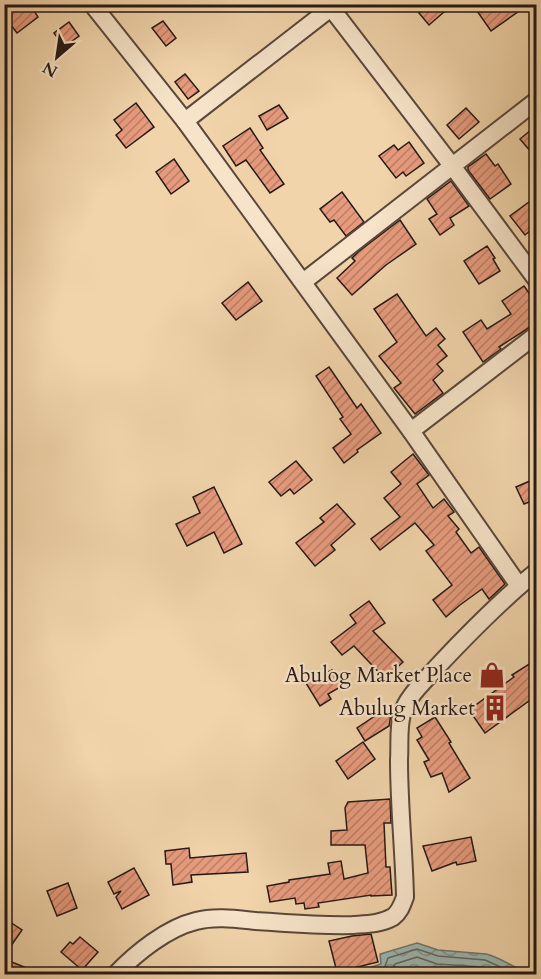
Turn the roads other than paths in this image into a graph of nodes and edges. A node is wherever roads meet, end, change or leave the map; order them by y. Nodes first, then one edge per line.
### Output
1 (92, 4) edge
2 (332, 6) edge
3 (537, 101) edge
4 (184, 121) junction
5 (453, 167) junction
6 (537, 279) edge
7 (303, 282) junction
8 (537, 335) edge
9 (411, 431) junction
10 (537, 572) edge
11 (519, 586) junction
12 (116, 975) edge

1 - 4 street
2 - 4 street
2 - 5 street
3 - 5 street
4 - 7 street
5 - 6 street
5 - 7 street
7 - 9 street
8 - 9 street
9 - 11 street
10 - 11 street
11 - 12 street

